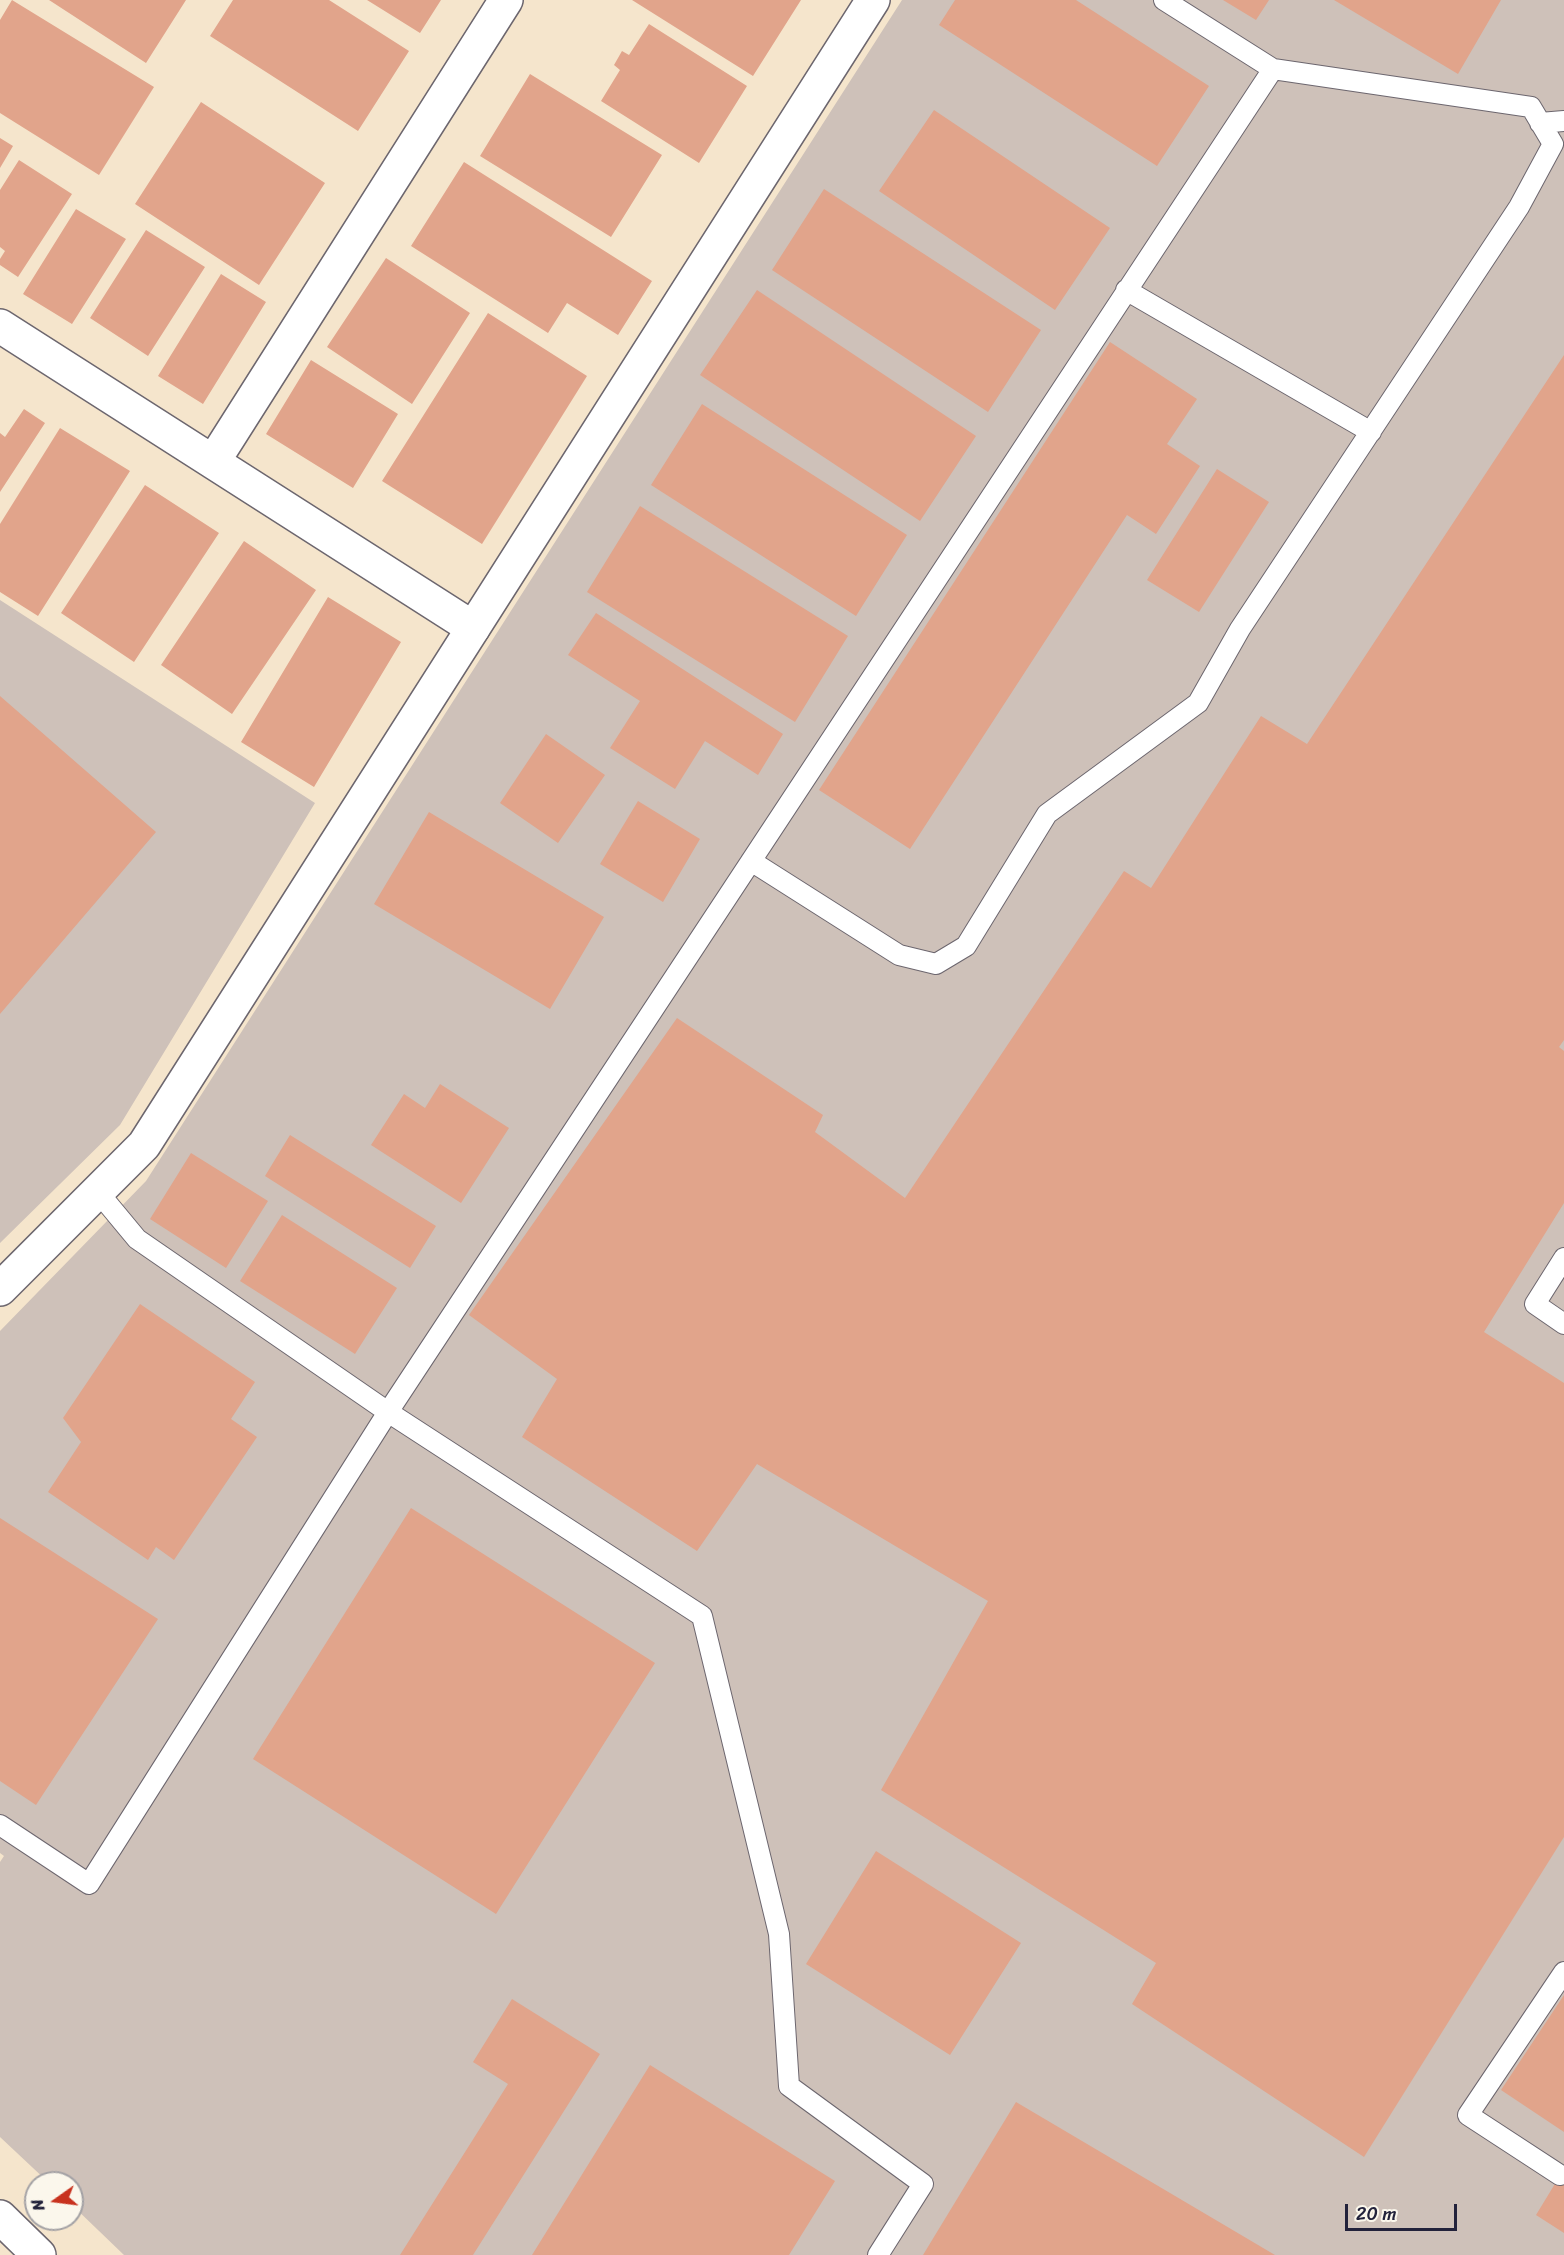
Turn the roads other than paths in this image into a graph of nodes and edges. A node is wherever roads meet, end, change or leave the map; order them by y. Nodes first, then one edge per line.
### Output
1 (506, 0) edge
2 (873, 0) edge
3 (1164, 0) edge
4 (1273, 69) junction
5 (1564, 121) edge
6 (1540, 123) junction
7 (1126, 290) junction
8 (0, 326) edge
9 (1371, 432) junction
10 (213, 462) junction
11 (473, 628) junction
12 (751, 861) junction
13 (98, 1192) junction
14 (1564, 1258) edge
15 (0, 1289) edge
16 (1564, 1324) edge
17 (388, 1412) junction
18 (0, 1825) edge
19 (1564, 1972) edge
20 (1560, 2175) dead end
21 (0, 2217) edge
22 (39, 2255) edge
23 (878, 2255) edge

1 - 10 street
2 - 11 street
3 - 4 lane
4 - 6 lane
4 - 7 lane
5 - 6 lane
6 - 9 lane
7 - 9 lane
7 - 12 lane
8 - 10 street
9 - 12 lane
10 - 11 street
11 - 13 street
12 - 17 lane
13 - 15 street
13 - 17 lane
14 - 16 lane
17 - 18 lane
17 - 23 lane
19 - 20 lane
21 - 22 street

